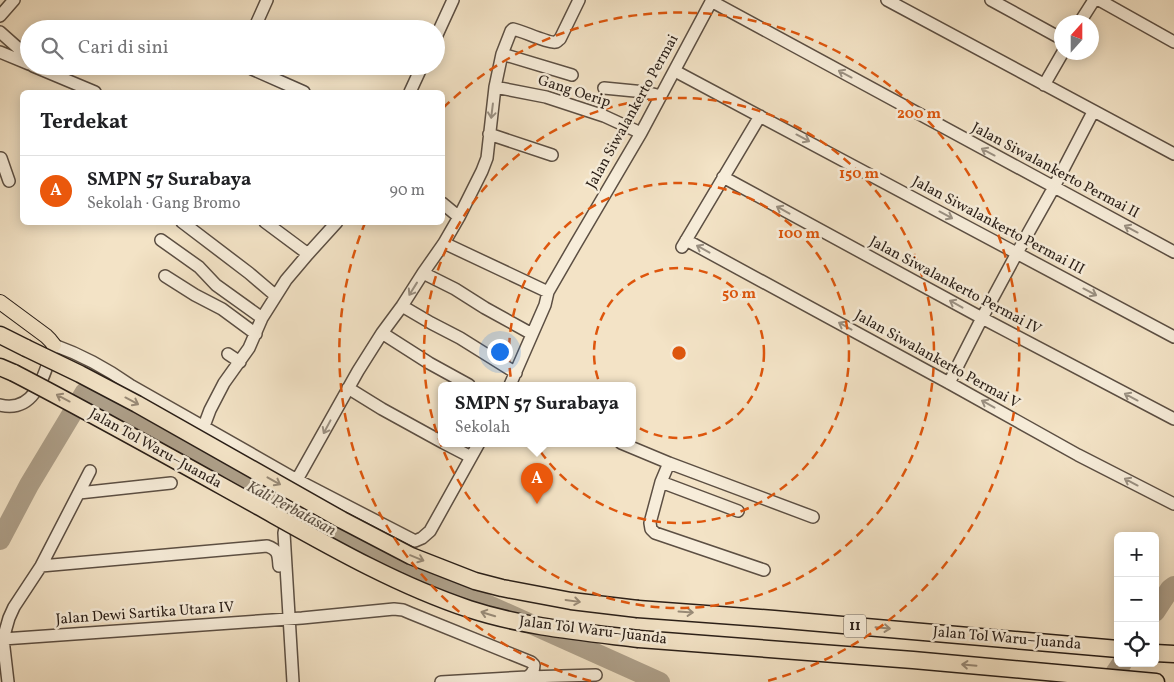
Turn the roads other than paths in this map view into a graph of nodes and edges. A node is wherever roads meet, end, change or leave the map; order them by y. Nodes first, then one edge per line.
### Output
1 (14, 0) edge
2 (267, 0) edge
3 (453, 0) edge
4 (578, 0) edge
5 (887, 0) edge
6 (991, 0) edge
7 (1094, 0) edge
8 (1099, 0) edge
9 (711, 1) edge
10 (1084, 15) edge
11 (0, 16) edge
12 (258, 20) edge
13 (444, 20) edge
14 (0, 32) edge
15 (1054, 35) edge
16 (1174, 42) edge
17 (20, 51) edge
18 (0, 52) edge
19 (502, 54) junction
20 (20, 60) edge
21 (1058, 60) edge
22 (675, 71) junction
23 (54, 75) edge
24 (266, 75) edge
25 (418, 75) edge
26 (572, 75) dead end
27 (1044, 85) junction
28 (495, 87) junction
29 (604, 88) dead end
30 (90, 90) edge
31 (299, 90) edge
32 (411, 90) edge
33 (661, 96) junction
34 (1093, 112) junction
35 (760, 116) junction
36 (641, 133) junction
37 (490, 134) junction
38 (1174, 154) edge
39 (552, 155) dead end
40 (1, 158) edge
41 (723, 177) junction
42 (9, 182) dead end
43 (1054, 187) junction
44 (445, 205) edge
45 (459, 217) junction
46 (186, 225) edge
47 (269, 225) edge
48 (333, 225) edge
49 (161, 240) dead end
50 (444, 243) junction
51 (1174, 252) edge
52 (1017, 253) junction
53 (308, 254) junction
54 (423, 273) junction
55 (165, 276) dead end
56 (548, 292) junction
57 (276, 296) junction
58 (0, 302) edge
59 (402, 306) junction
60 (262, 318) junction
61 (982, 318) junction
62 (382, 333) junction
63 (256, 334) junction
64 (532, 334) junction
65 (0, 335) edge
66 (1174, 337) edge
67 (54, 345) junction
68 (228, 354) dead end
69 (240, 362) junction
70 (7, 370) edge
71 (516, 373) junction
72 (464, 382) edge
73 (512, 382) edge
74 (949, 383) junction
75 (348, 388) junction
76 (0, 405) edge
77 (1174, 419) edge
78 (204, 426) junction
79 (438, 439) edge
80 (452, 447) edge
81 (477, 447) edge
82 (631, 447) edge
83 (471, 457) junction
84 (669, 463) junction
85 (90, 471) dead end
86 (295, 482) junction
87 (661, 482) junction
88 (171, 483) dead end
89 (79, 493) junction
90 (1174, 504) edge
91 (738, 511) dead end
92 (813, 518) dead end
93 (41, 566) junction
94 (764, 570) dead end
95 (286, 578) junction
96 (289, 618) junction
97 (3, 639) junction
98 (1114, 649) edge
99 (1159, 653) edge
100 (1174, 654) edge
101 (596, 675) dead end
102 (527, 677) junction
103 (8, 682) edge
104 (293, 682) edge
105 (441, 682) edge
106 (1156, 682) edge

1 - 11 street
2 - 12 street
3 - 13 street
4 - 19 street
5 - 27 street
6 - 15 street
7 - 10 street
8 - 16 street
9 - 22 street, Jalan Siwalankerto Permai
43 -> 9 street, Jalan Siwalankerto Permai II
14 - 17 street
18 - 20 street
19 - 26 street
19 - 28 street
21 - 27 street
22 - 33 street, Jalan Siwalankerto Permai
22 - 35 street, Jalan Siwalankerto Permai III
23 - 30 street
24 - 31 street
25 - 32 street
27 - 34 street
28 - 36 street, Gang Oerip
28 -> 37 street
29 - 33 street
33 - 36 street, Jalan Siwalankerto Permai
34 - 38 street
34 - 43 street
35 - 41 street
35 -> 52 street, Jalan Siwalankerto Permai III
36 - 56 street, Jalan Siwalankerto Permai
37 - 39 street
37 - 45 street
40 - 42 street
61 -> 41 street, Jalan Siwalankerto Permai IV
74 -> 41 street, Jalan Siwalankerto Permai V
51 -> 43 street, Jalan Siwalankerto Permai II
43 - 52 street
44 - 45 street
45 - 50 street
46 - 57 street
47 - 53 street
48 - 53 street
49 - 60 street
50 - 54 street
50 - 56 street
52 - 61 street
52 -> 66 street, Jalan Siwalankerto Permai III
53 - 57 street
54 -> 59 street
54 - 64 street
55 - 63 street
56 - 64 street, Jalan Siwalankerto Permai
57 - 60 street
58 - 67 main road
59 - 62 street
59 - 71 street
60 - 63 street
61 - 74 street
77 -> 61 street, Jalan Siwalankerto Permai IV
62 - 72 street
62 - 75 street
63 - 69 street
64 - 71 street, Jalan Siwalankerto Permai
65 -> 98 highway, Jalan Tol Waru–Juanda / 11, bridge
67 - 76 street
67 - 78 street
68 - 69 street
69 - 78 street
106 -> 70 highway, Jalan Tol Waru–Juanda / 11, bridge
71 - 73 street, Jalan Siwalankerto Permai
90 -> 74 street, Jalan Siwalankerto Permai V
75 - 79 street
75 -> 86 street
78 - 86 street
80 - 83 street
81 - 83 street
82 - 84 street
83 - 86 street
84 - 87 street
84 - 92 street
85 - 89 street
86 - 95 street, bridge
87 - 91 street
87 - 94 street
88 - 89 street
89 - 93 street
93 - 95 street
93 - 97 street
95 - 96 street
96 - 97 street, Jalan Dewi Sartika Utara IV
96 - 102 street, Jalan Dewi Sartika Utara IV
96 - 104 street
97 - 103 street
99 - 100 highway
101 - 102 street
102 - 105 street

